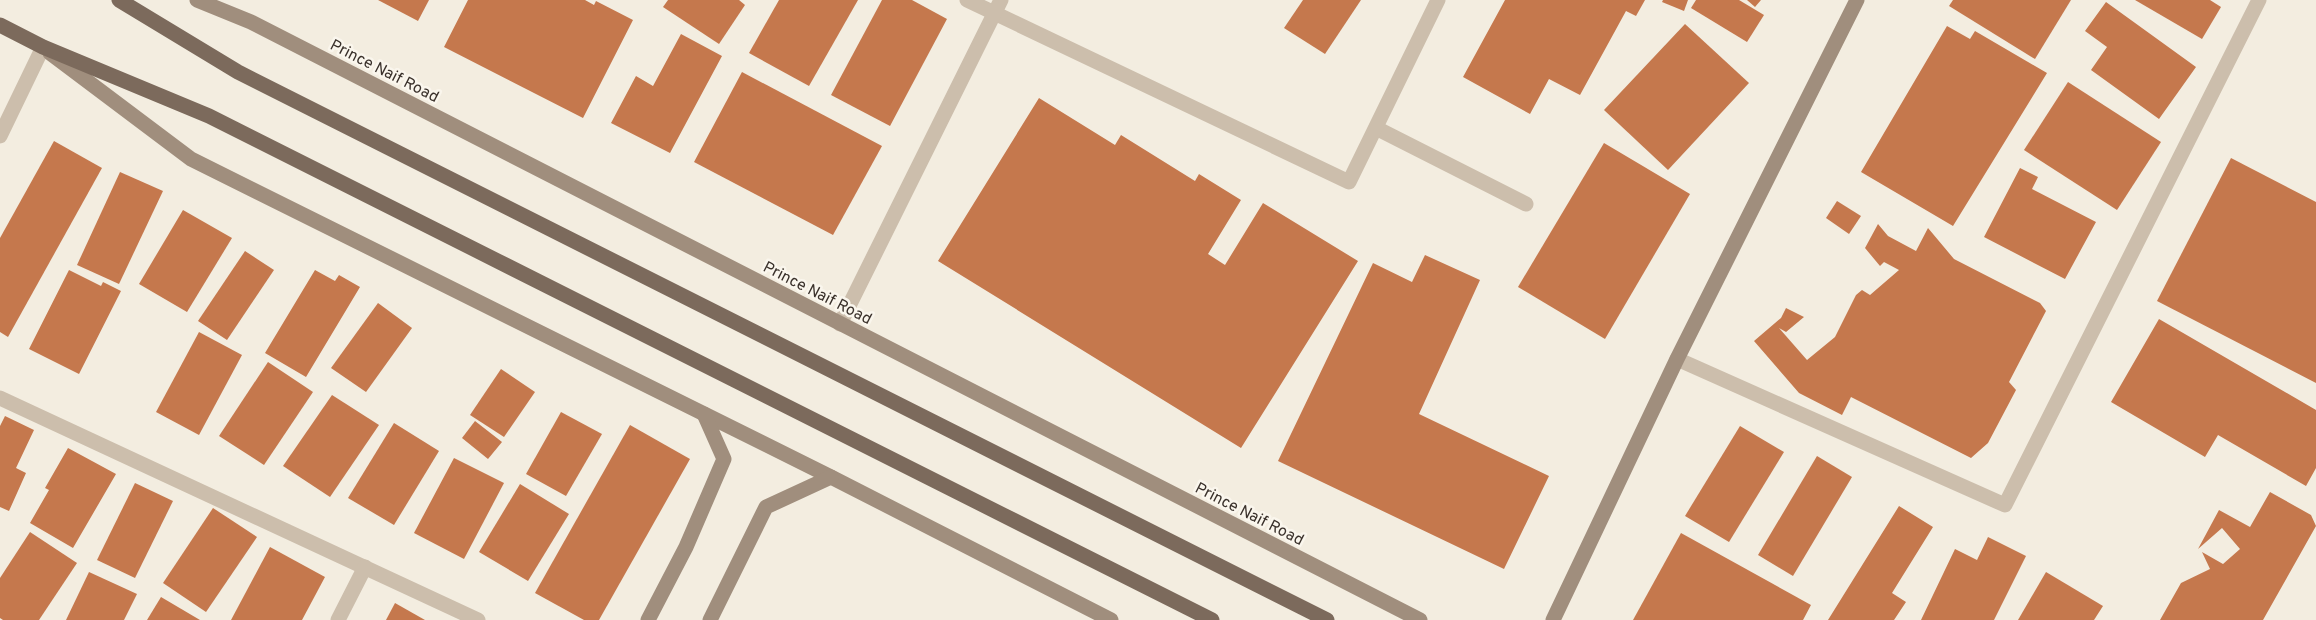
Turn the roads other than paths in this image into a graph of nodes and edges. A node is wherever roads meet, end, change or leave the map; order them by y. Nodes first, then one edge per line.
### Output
1 (118, 0) edge
2 (197, 0) edge
3 (967, 0) edge
4 (1001, 0) edge
5 (1438, 0) edge
6 (1857, 0) edge
7 (2259, 0) edge
8 (994, 14) junction
9 (0, 25) edge
10 (43, 47) junction
11 (1376, 128) junction
12 (0, 136) edge
13 (1526, 204) dead end
14 (840, 324) junction
15 (1677, 359) junction
16 (0, 398) edge
17 (704, 414) junction
18 (831, 477) junction
19 (365, 567) junction
20 (1102, 618) edge
21 (338, 620) edge
22 (478, 620) edge
23 (648, 620) edge
24 (710, 620) edge
25 (1212, 620) edge
26 (1327, 620) edge
27 (1420, 620) edge
28 (1553, 620) edge

1 - 26 main road
2 - 14 main road, Prince Naif Road
3 - 8 street
4 - 8 street
5 - 11 street
6 - 15 main road
7 - 15 street
8 - 11 street
8 - 14 street
9 - 10 main road
10 - 12 street
10 - 17 main road
10 - 25 main road
11 - 13 street
14 - 27 main road, Prince Naif Road
15 - 28 main road
16 - 19 street
17 - 18 main road
17 - 23 main road
18 - 20 main road
18 - 24 main road
19 - 21 street
19 - 22 street

